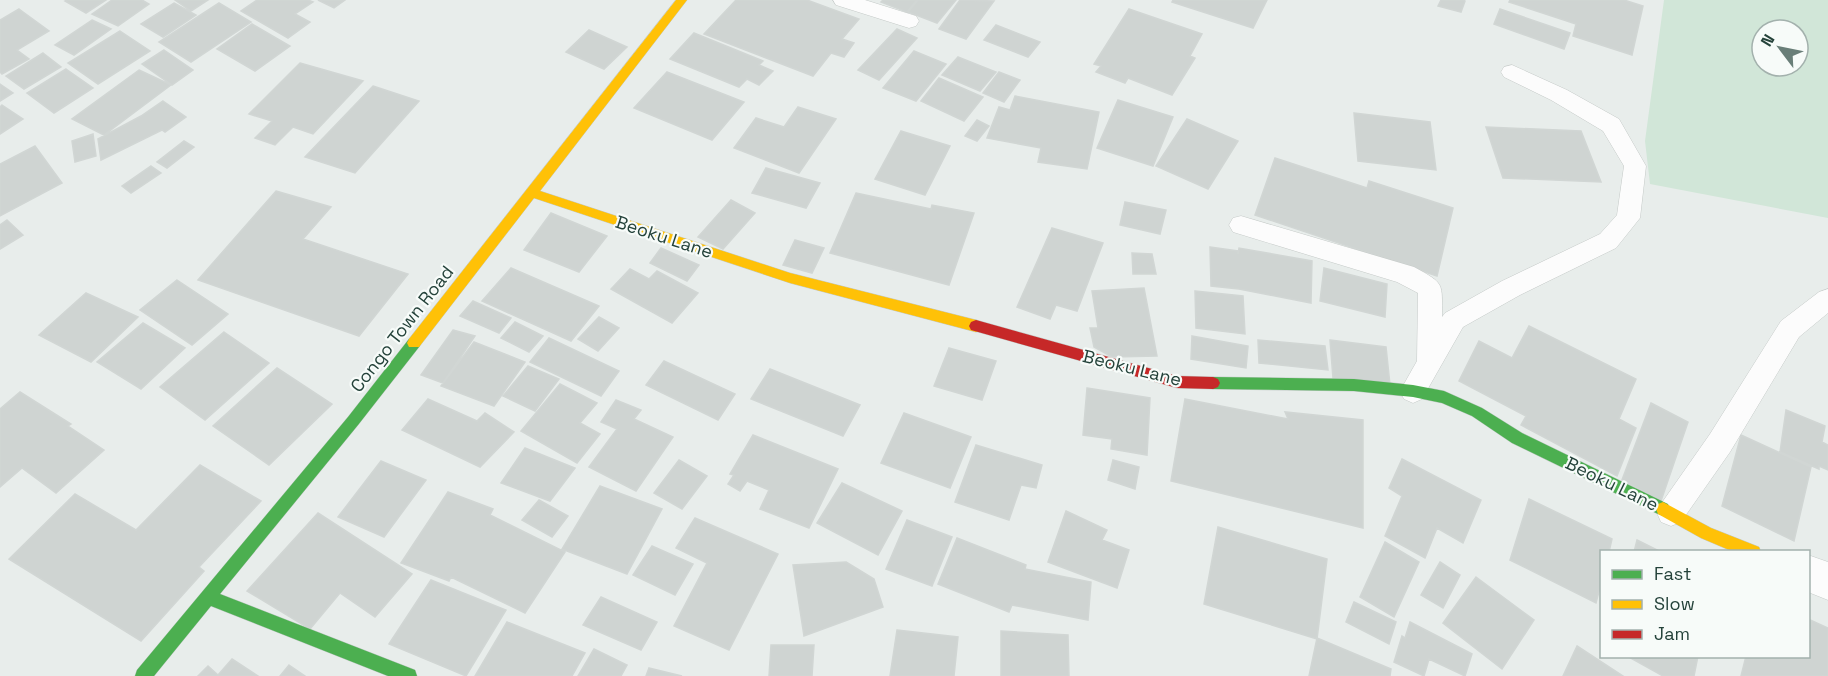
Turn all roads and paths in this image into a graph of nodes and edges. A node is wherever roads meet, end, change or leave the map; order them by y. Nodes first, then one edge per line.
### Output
1 (682, 0) edge
2 (843, 0) edge
3 (909, 21) dead end
4 (1512, 72) dead end
5 (532, 193) junction
6 (1241, 225) dead end
7 (1828, 299) edge
8 (1429, 363) junction
9 (1413, 391) junction
10 (1671, 513) junction
11 (1749, 550) edge
12 (1810, 573) edge
13 (1828, 581) edge
14 (210, 598) junction
15 (143, 676) edge
16 (409, 676) edge

1 - 5 street, Congo Town Road
2 - 3 lane
4 - 8 lane
5 - 9 street, Beoku Lane
5 - 14 street, Congo Town Road
6 - 8 lane
7 - 10 lane
8 - 9 lane
9 - 10 street, Beoku Lane
10 - 11 street, Beoku Lane
12 - 13 street
14 - 15 street, Congo Town Road
14 - 16 street

